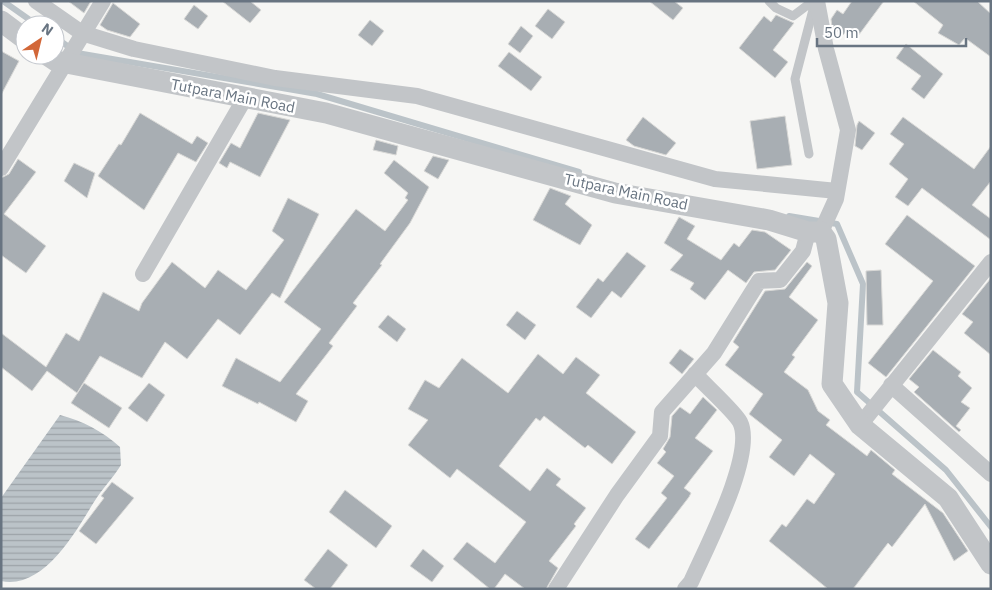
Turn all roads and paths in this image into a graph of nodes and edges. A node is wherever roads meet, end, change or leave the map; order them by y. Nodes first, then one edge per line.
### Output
1 (36, 1) edge
2 (103, 1) edge
3 (769, 1) edge
4 (815, 1) edge
5 (1, 21) edge
6 (15, 32) edge
7 (68, 50) edge
8 (245, 98) junction
9 (809, 154) dead end
10 (1, 168) edge
11 (837, 195) junction
12 (815, 232) junction
13 (991, 262) edge
14 (143, 274) dead end
15 (695, 374) junction
16 (888, 388) junction
17 (864, 420) junction
18 (991, 474) edge
19 (991, 564) edge
20 (556, 589) edge
21 (685, 589) edge

1 - 7 street
2 - 7 street
3 - 4 lane
4 - 9 lane
4 - 11 street
5 - 6 street
7 - 8 street, Tutpara Main Road
7 - 10 street
7 - 11 street
8 - 12 street, Tutpara Main Road
8 - 14 street
11 - 12 street
12 - 15 street
12 - 17 street
13 - 16 street
15 - 20 street
15 - 21 street
16 - 17 street
16 - 18 street
17 - 19 street

